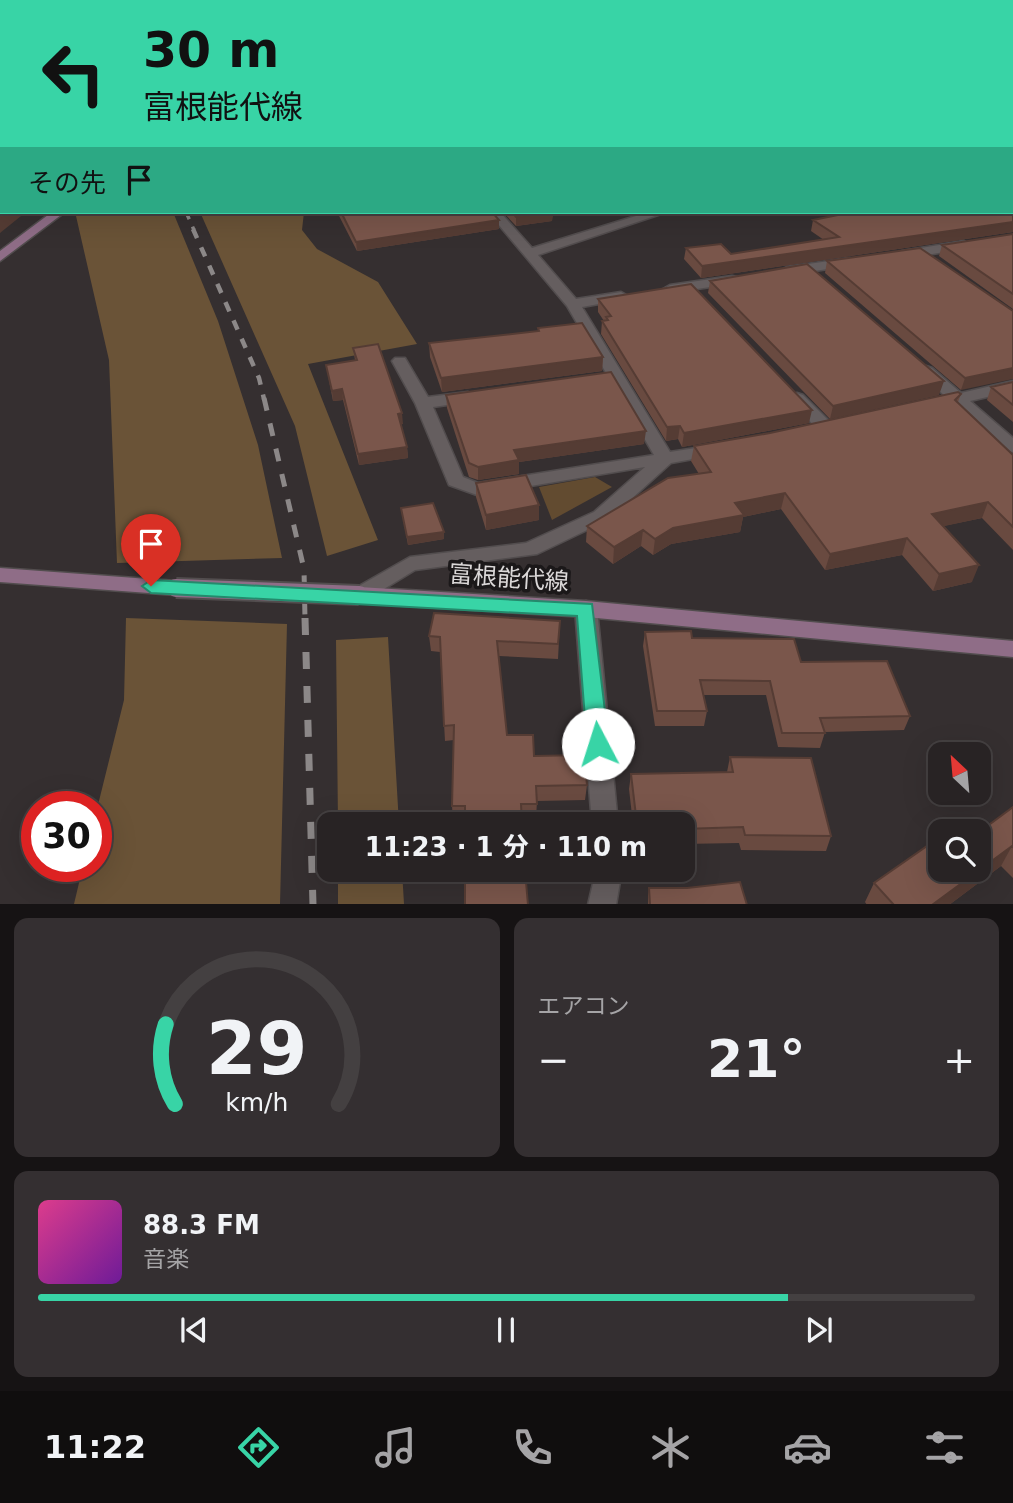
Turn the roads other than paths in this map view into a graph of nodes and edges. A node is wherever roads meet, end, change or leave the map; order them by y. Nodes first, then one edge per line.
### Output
1 (56, 214) edge
2 (496, 214) edge
3 (655, 214) edge
4 (974, 244) edge
5 (921, 251) junction
6 (530, 253) junction
7 (890, 256) edge
8 (0, 257) edge
9 (868, 260) edge
10 (942, 267) edge
11 (807, 268) junction
12 (768, 274) edge
13 (742, 278) edge
14 (827, 286) edge
15 (573, 303) junction
16 (400, 361) dead end
17 (918, 364) edge
18 (618, 376) junction
19 (592, 380) edge
20 (1013, 386) edge
21 (787, 388) edge
22 (488, 394) edge
23 (958, 399) junction
24 (422, 403) junction
25 (918, 408) edge
26 (802, 433) edge
27 (1013, 447) edge
28 (728, 448) edge
29 (665, 459) junction
30 (0, 575) edge
31 (359, 595) junction
32 (586, 609) junction
33 (1013, 649) edge
34 (604, 812) edge
35 (607, 882) edge
36 (602, 904) edge

1 - 8 main road
2 - 6 street
3 - 6 street
4 - 5 street
5 - 7 street
5 - 10 street
6 - 15 street
9 - 11 street
11 - 12 street
11 - 14 street
13 - 15 street
15 - 18 street
16 - 24 street
17 - 23 street
18 - 19 street
18 - 29 street
20 - 23 street
21 - 26 street
22 - 24 street
23 - 25 street
23 - 27 street
24 - 29 street
28 - 29 street
29 - 31 street
30 - 31 main road, 富根能代線, bridge
31 - 32 main road, 富根能代線
32 - 33 main road, 富根能代線
32 - 34 street
35 - 36 street

